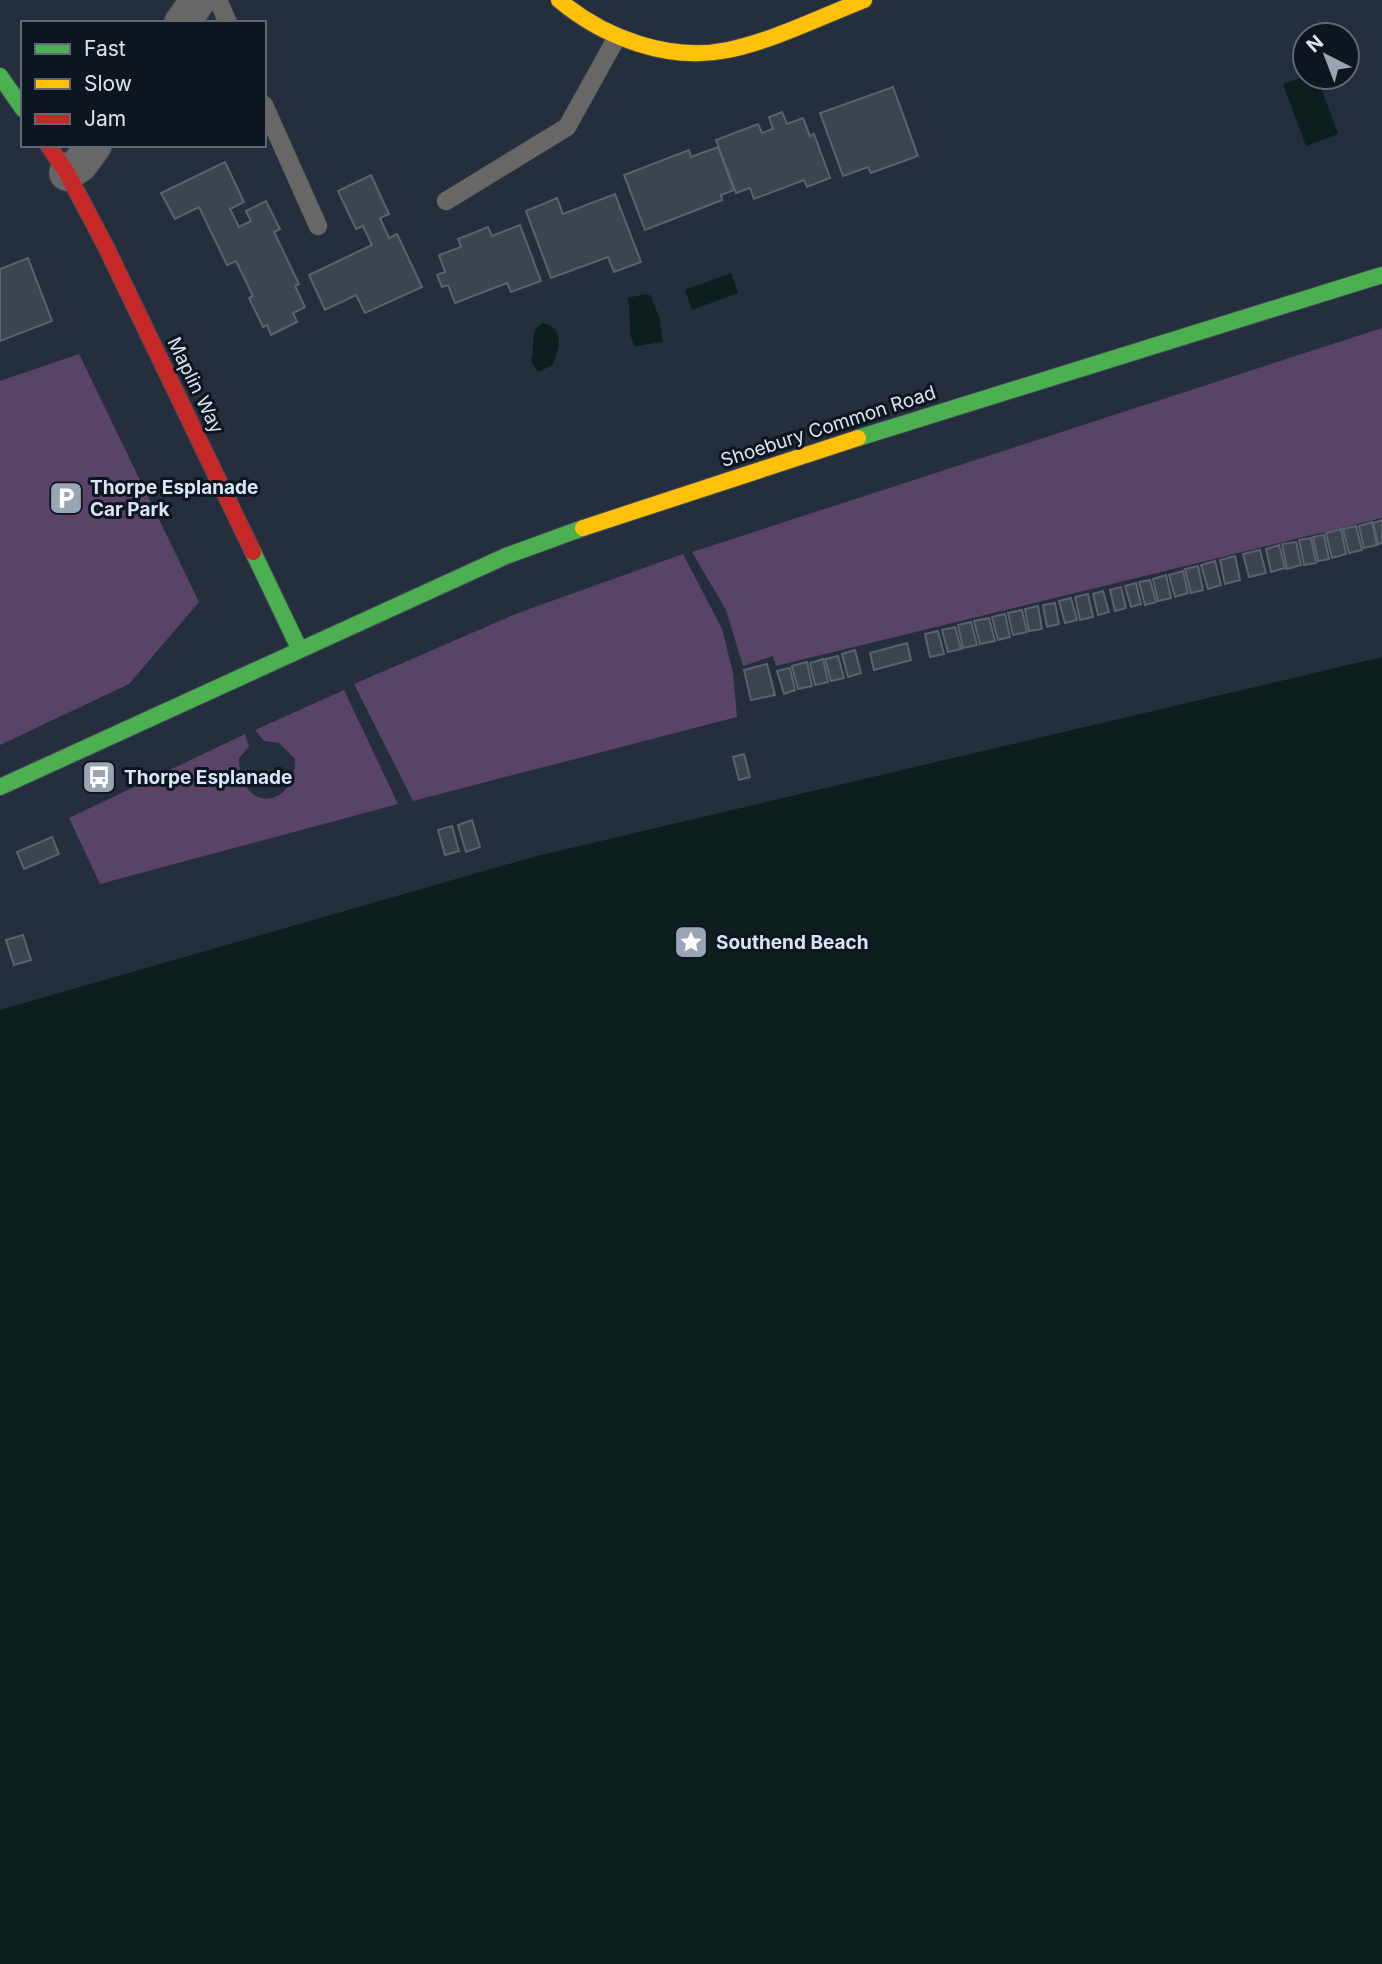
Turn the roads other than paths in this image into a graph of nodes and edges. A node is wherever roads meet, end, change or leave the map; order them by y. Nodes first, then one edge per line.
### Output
1 (198, 0) edge
2 (218, 0) edge
3 (559, 0) edge
4 (864, 0) edge
5 (183, 21) edge
6 (227, 21) edge
7 (617, 37) junction
8 (0, 76) edge
9 (21, 106) edge
10 (266, 109) edge
11 (49, 147) edge
12 (93, 147) edge
13 (67, 173) junction
14 (446, 201) dead end
15 (318, 226) dead end
16 (1382, 275) edge
17 (299, 648) junction
18 (0, 787) edge

1 - 5 street
2 - 6 lane
3 - 7 main road
4 - 7 main road
7 - 14 lane
8 - 9 main road
10 - 15 lane
11 - 13 main road, Maplin Way
12 - 13 street
13 - 17 main road, Maplin Way
16 - 17 main road, Shoebury Common Road
17 - 18 main road

